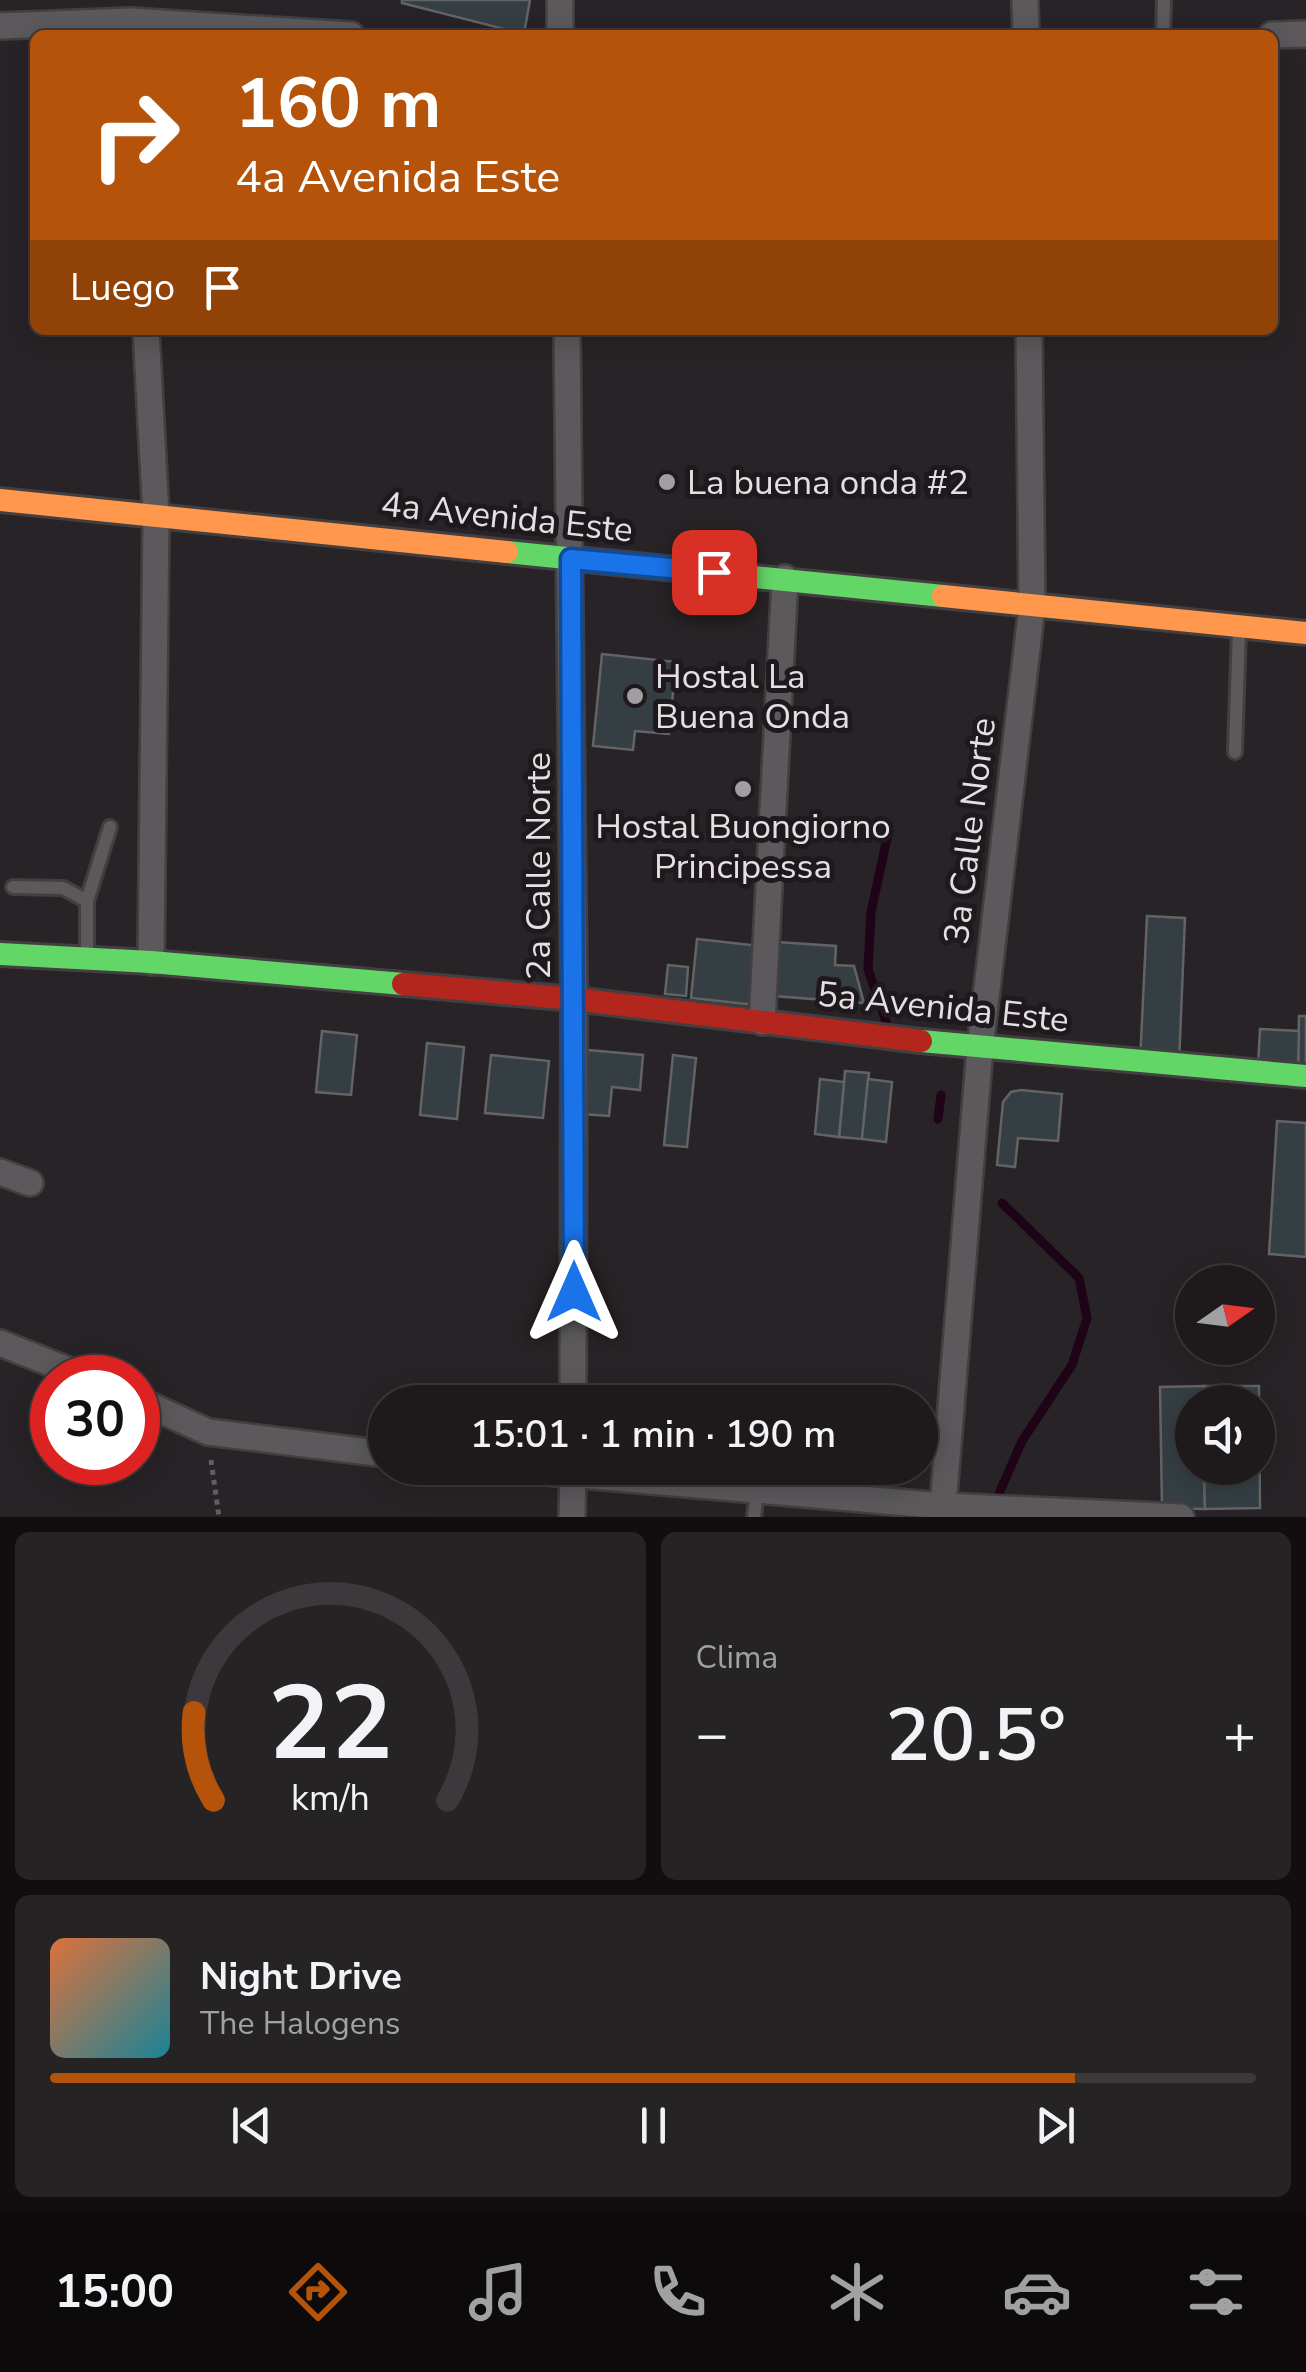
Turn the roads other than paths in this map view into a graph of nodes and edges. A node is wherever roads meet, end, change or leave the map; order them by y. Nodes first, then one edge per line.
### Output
1 (560, 0) edge
2 (1025, 0) edge
3 (1164, 0) edge
4 (130, 18) edge
5 (0, 26) edge
6 (287, 30) edge
7 (560, 30) edge
8 (1026, 30) edge
9 (1163, 30) edge
10 (1306, 34) edge
11 (1278, 35) edge
12 (146, 335) edge
13 (566, 335) edge
14 (1029, 335) edge
15 (0, 500) edge
16 (156, 516) junction
17 (571, 559) junction
18 (785, 578) junction
19 (1032, 606) junction
20 (1239, 626) junction
21 (1306, 633) edge
22 (1235, 752) dead end
23 (110, 827) dead end
24 (13, 887) dead end
25 (87, 900) junction
26 (0, 954) edge
27 (88, 959) junction
28 (151, 962) junction
29 (574, 999) junction
30 (762, 1022) junction
31 (980, 1048) junction
32 (1306, 1076) edge
33 (0, 1172) edge
34 (30, 1183) dead end
35 (0, 1343) edge
36 (30, 1355) edge
37 (573, 1385) edge
38 (160, 1410) edge
39 (368, 1452) edge
40 (573, 1485) edge
41 (647, 1485) edge
42 (755, 1504) edge
43 (940, 1512) edge
44 (572, 1517) edge
45 (1181, 1517) edge

1 - 7 street
2 - 8 street
3 - 9 lane
4 - 5 street
4 - 6 street
10 - 11 street
12 - 16 street
13 - 17 street, 2a Calle Norte
14 - 19 street, 3a Calle Norte
15 - 16 street, 4a Avenida Este
16 - 17 street, 4a Avenida Este
16 - 28 street
17 - 18 street, 4a Avenida Este
17 - 29 street, 2a Calle Norte
18 - 19 street, 4a Avenida Este
18 - 30 street
19 - 20 street, 4a Avenida Este
19 - 31 street, 3a Calle Norte
20 - 21 street, 4a Avenida Este
20 - 22 lane
23 - 25 lane
24 - 25 lane
25 - 27 lane
26 - 27 street, 5a Avenida Este
27 - 28 street, 5a Avenida Este
28 - 29 street, 5a Avenida Este
29 - 30 street, 5a Avenida Este
29 - 37 street, 2a Calle Norte
30 - 31 street, 5a Avenida Este
31 - 32 street, 5a Avenida Este
31 - 43 street, 3a Calle Norte
33 - 34 street
35 - 36 street
38 - 39 street
40 - 44 street
41 - 42 street
42 - 43 street
43 - 45 street

